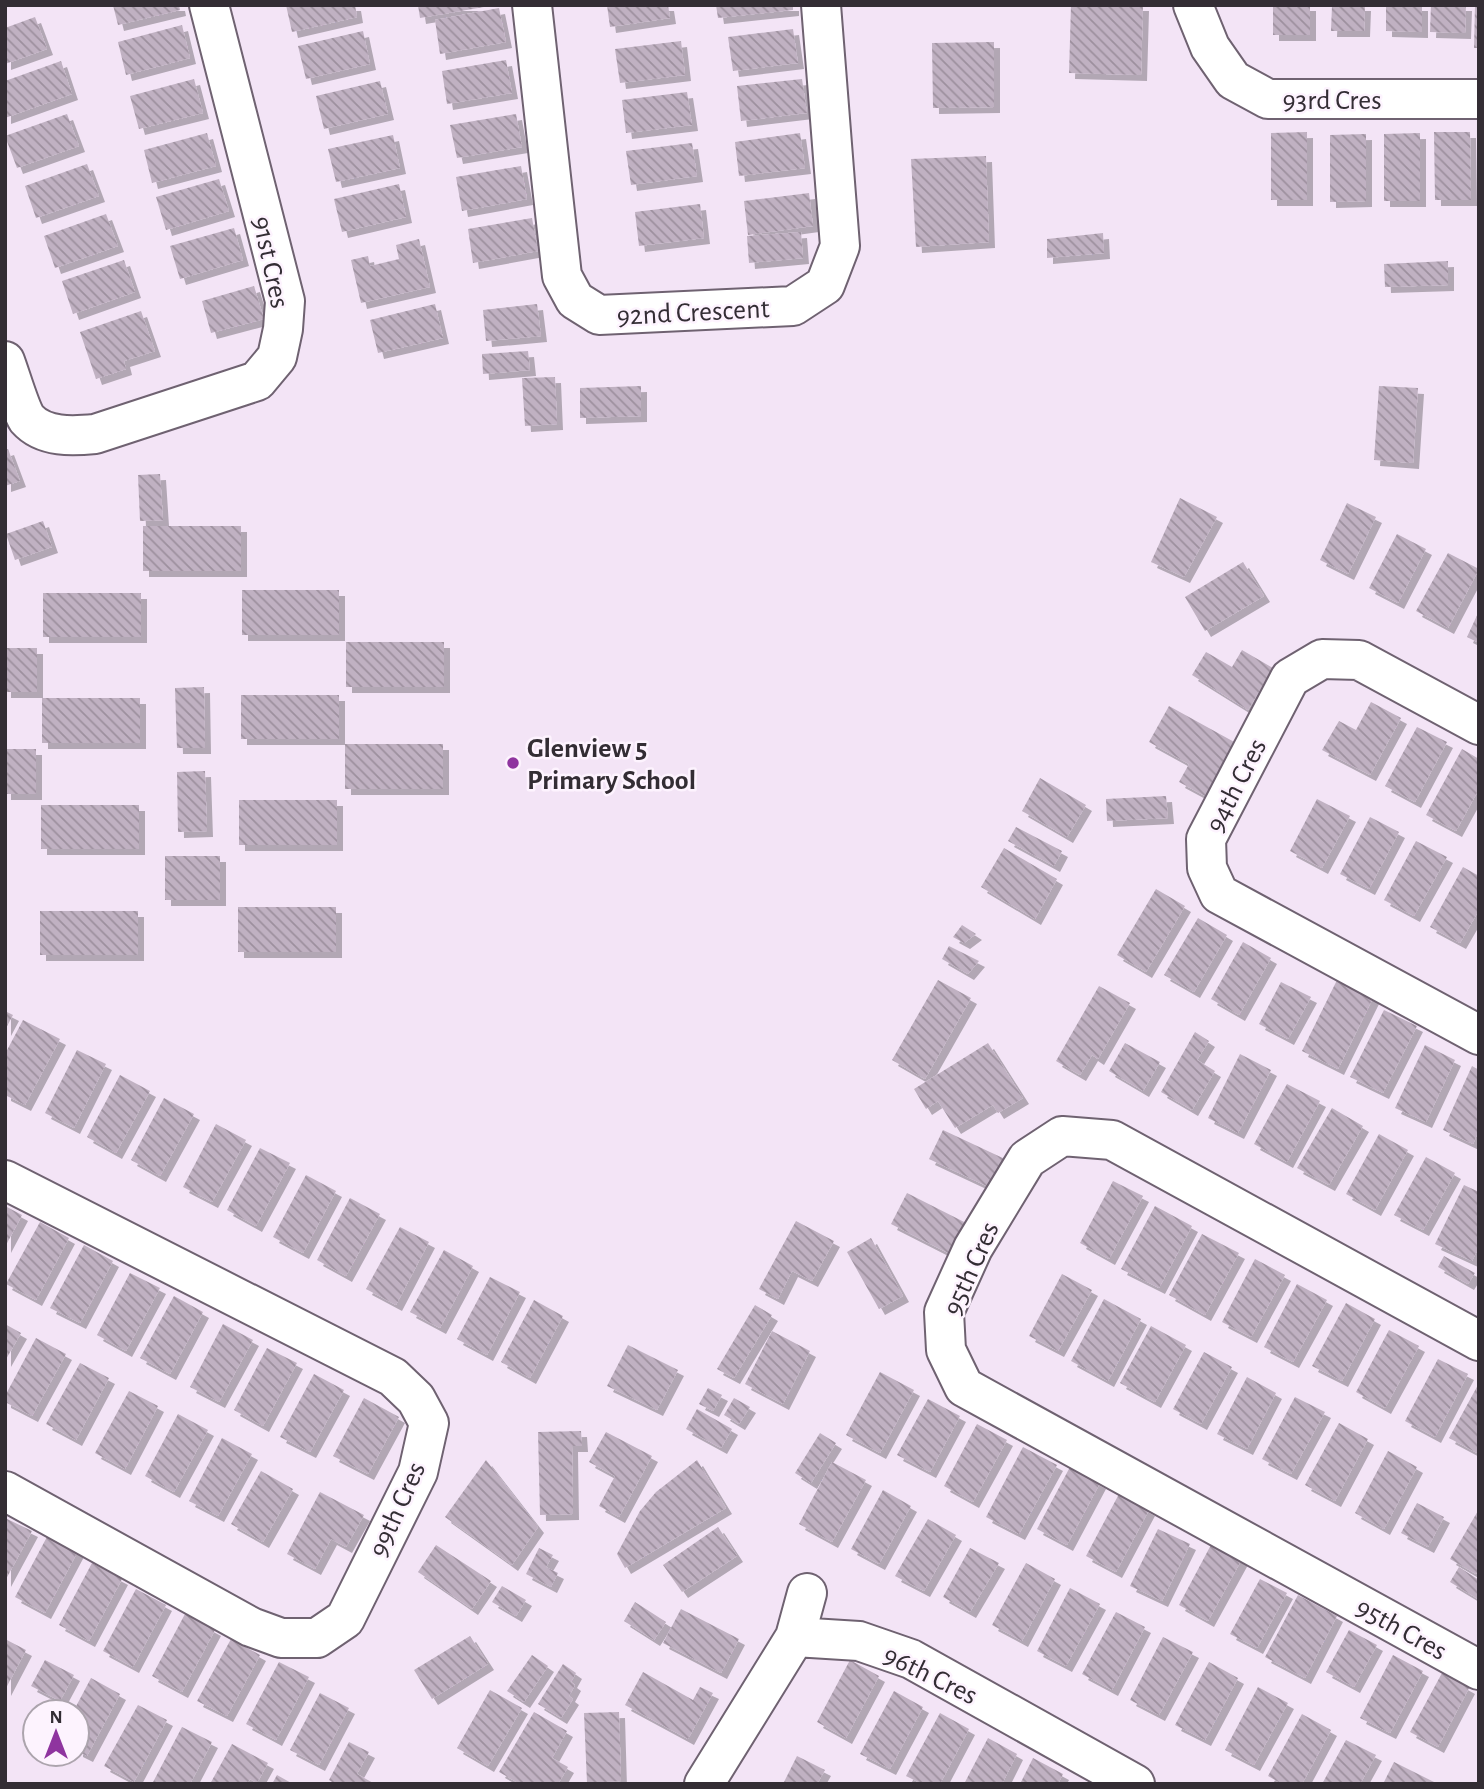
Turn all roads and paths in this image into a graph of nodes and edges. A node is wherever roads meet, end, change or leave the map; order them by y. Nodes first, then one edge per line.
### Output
1 (209, 5) edge
2 (532, 5) edge
3 (821, 5) edge
4 (1193, 5) edge
5 (1479, 99) edge
6 (5, 361) edge
7 (1479, 724) edge
8 (1479, 1035) edge
9 (5, 1180) edge
10 (1479, 1341) edge
11 (5, 1491) edge
12 (807, 1593) dead end
13 (795, 1637) junction
14 (1479, 1670) edge
15 (704, 1784) edge
16 (1135, 1784) edge

1 - 6 street, 91st Cres
2 - 3 street, 92nd Crescent
4 - 5 street, 93rd Cres
7 - 8 street, 94th Cres
9 - 11 street, 99th Cres
10 - 14 street, 95th Cres
12 - 13 street
13 - 15 street
13 - 16 street, 96th Cres

